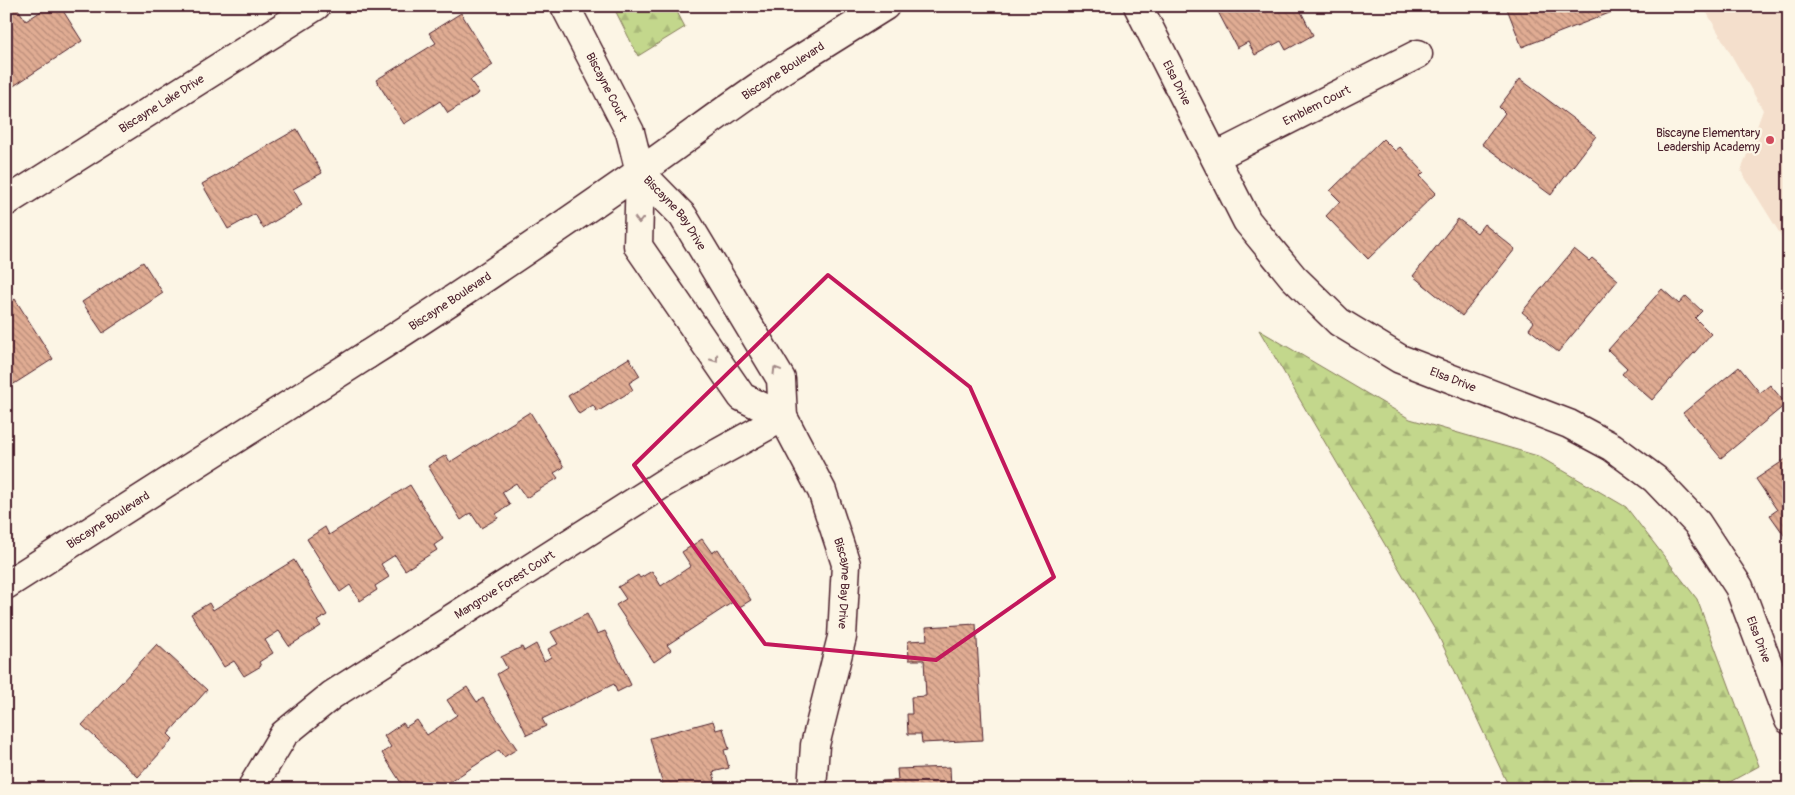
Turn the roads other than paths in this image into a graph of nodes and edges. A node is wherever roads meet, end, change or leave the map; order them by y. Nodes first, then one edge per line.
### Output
1 (316, 6) edge
2 (565, 6) edge
3 (885, 6) edge
4 (1138, 6) edge
5 (1418, 54) dead end
6 (1215, 157) junction
7 (640, 172) junction
8 (6, 202) edge
9 (783, 417) junction
10 (6, 585) edge
11 (1789, 720) edge
12 (254, 784) dead end
13 (812, 789) edge

1 - 8 street, Biscayne Lake Drive
2 - 7 street, Biscayne Court
3 - 7 street, Biscayne Boulevard
4 - 6 street, Elsa Drive
5 - 6 street, Emblem Court
6 - 11 street, Elsa Drive
9 -> 7 street, Biscayne Bay Drive
7 -> 9 street, Biscayne Bay Drive
7 - 10 street, Biscayne Boulevard
9 - 12 street, Mangrove Forest Court
9 - 13 street, Biscayne Bay Drive

